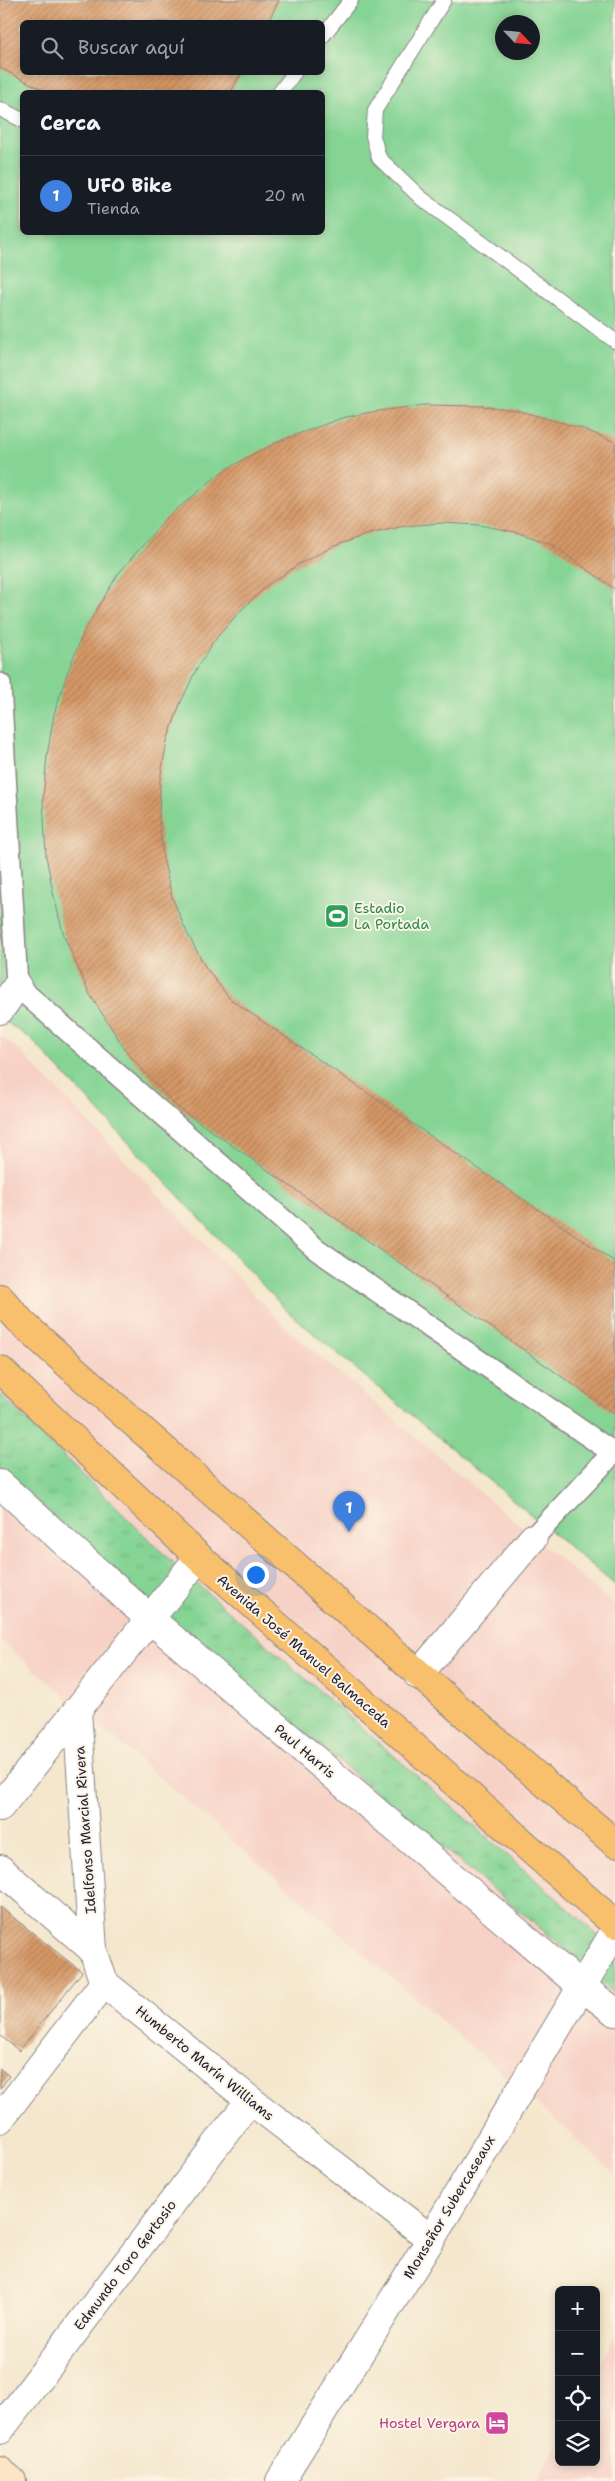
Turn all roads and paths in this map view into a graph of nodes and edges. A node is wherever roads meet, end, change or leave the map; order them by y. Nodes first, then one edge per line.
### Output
1 (351, 0) edge
2 (444, 0) edge
3 (325, 33) edge
4 (293, 75) edge
5 (282, 90) edge
6 (0, 110) edge
7 (20, 119) edge
8 (615, 341) edge
9 (0, 684) edge
10 (17, 986) junction
11 (0, 1010) edge
12 (0, 1298) edge
13 (0, 1370) edge
14 (614, 1453) edge
15 (0, 1484) edge
16 (533, 1538) joint
17 (199, 1557) junction
18 (150, 1619) junction
19 (418, 1675) junction
20 (77, 1710) junction
21 (0, 1807) edge
22 (615, 1843) edge
23 (0, 1869) edge
24 (615, 1924) edge
25 (615, 1931) edge
26 (93, 1950) junction
27 (104, 1983) junction
28 (581, 1986) junction
29 (615, 2012) edge
30 (250, 2100) junction
31 (0, 2119) edge
32 (431, 2239) junction
33 (0, 2430) edge
34 (0, 2471) edge
35 (12, 2481) edge
36 (280, 2481) edge

1 - 3 lane
2 - 8 lane
4 - 5 lane
6 - 7 lane
9 - 10 street
10 - 11 street
10 - 14 street
12 - 19 main road
13 - 17 main road, Avenida José Manuel Balmaceda
14 - 16 street
15 - 18 street, Paul Harris
16 - 19 street
17 - 18 street, Idelfonso Marcial Rivera
17 - 24 main road, Avenida José Manuel Balmaceda
18 - 20 street, Idelfonso Marcial Rivera
18 - 28 street, Paul Harris
19 - 22 main road
20 - 21 street, Idelfonso Marcial Rivera
20 - 26 street, Idelfonso Marcial Rivera
23 - 26 street
25 - 28 street, Monseñor Subercaseaux
26 - 27 street
27 - 30 street, Humberto Marín Williams
27 - 31 street
28 - 29 street, Paul Harris
28 - 32 street, Monseñor Subercaseaux
30 - 32 street, Humberto Marín Williams
30 - 33 street, Edmundo Toro Gertosio
32 - 36 street, Monseñor Subercaseaux
34 - 35 main road

